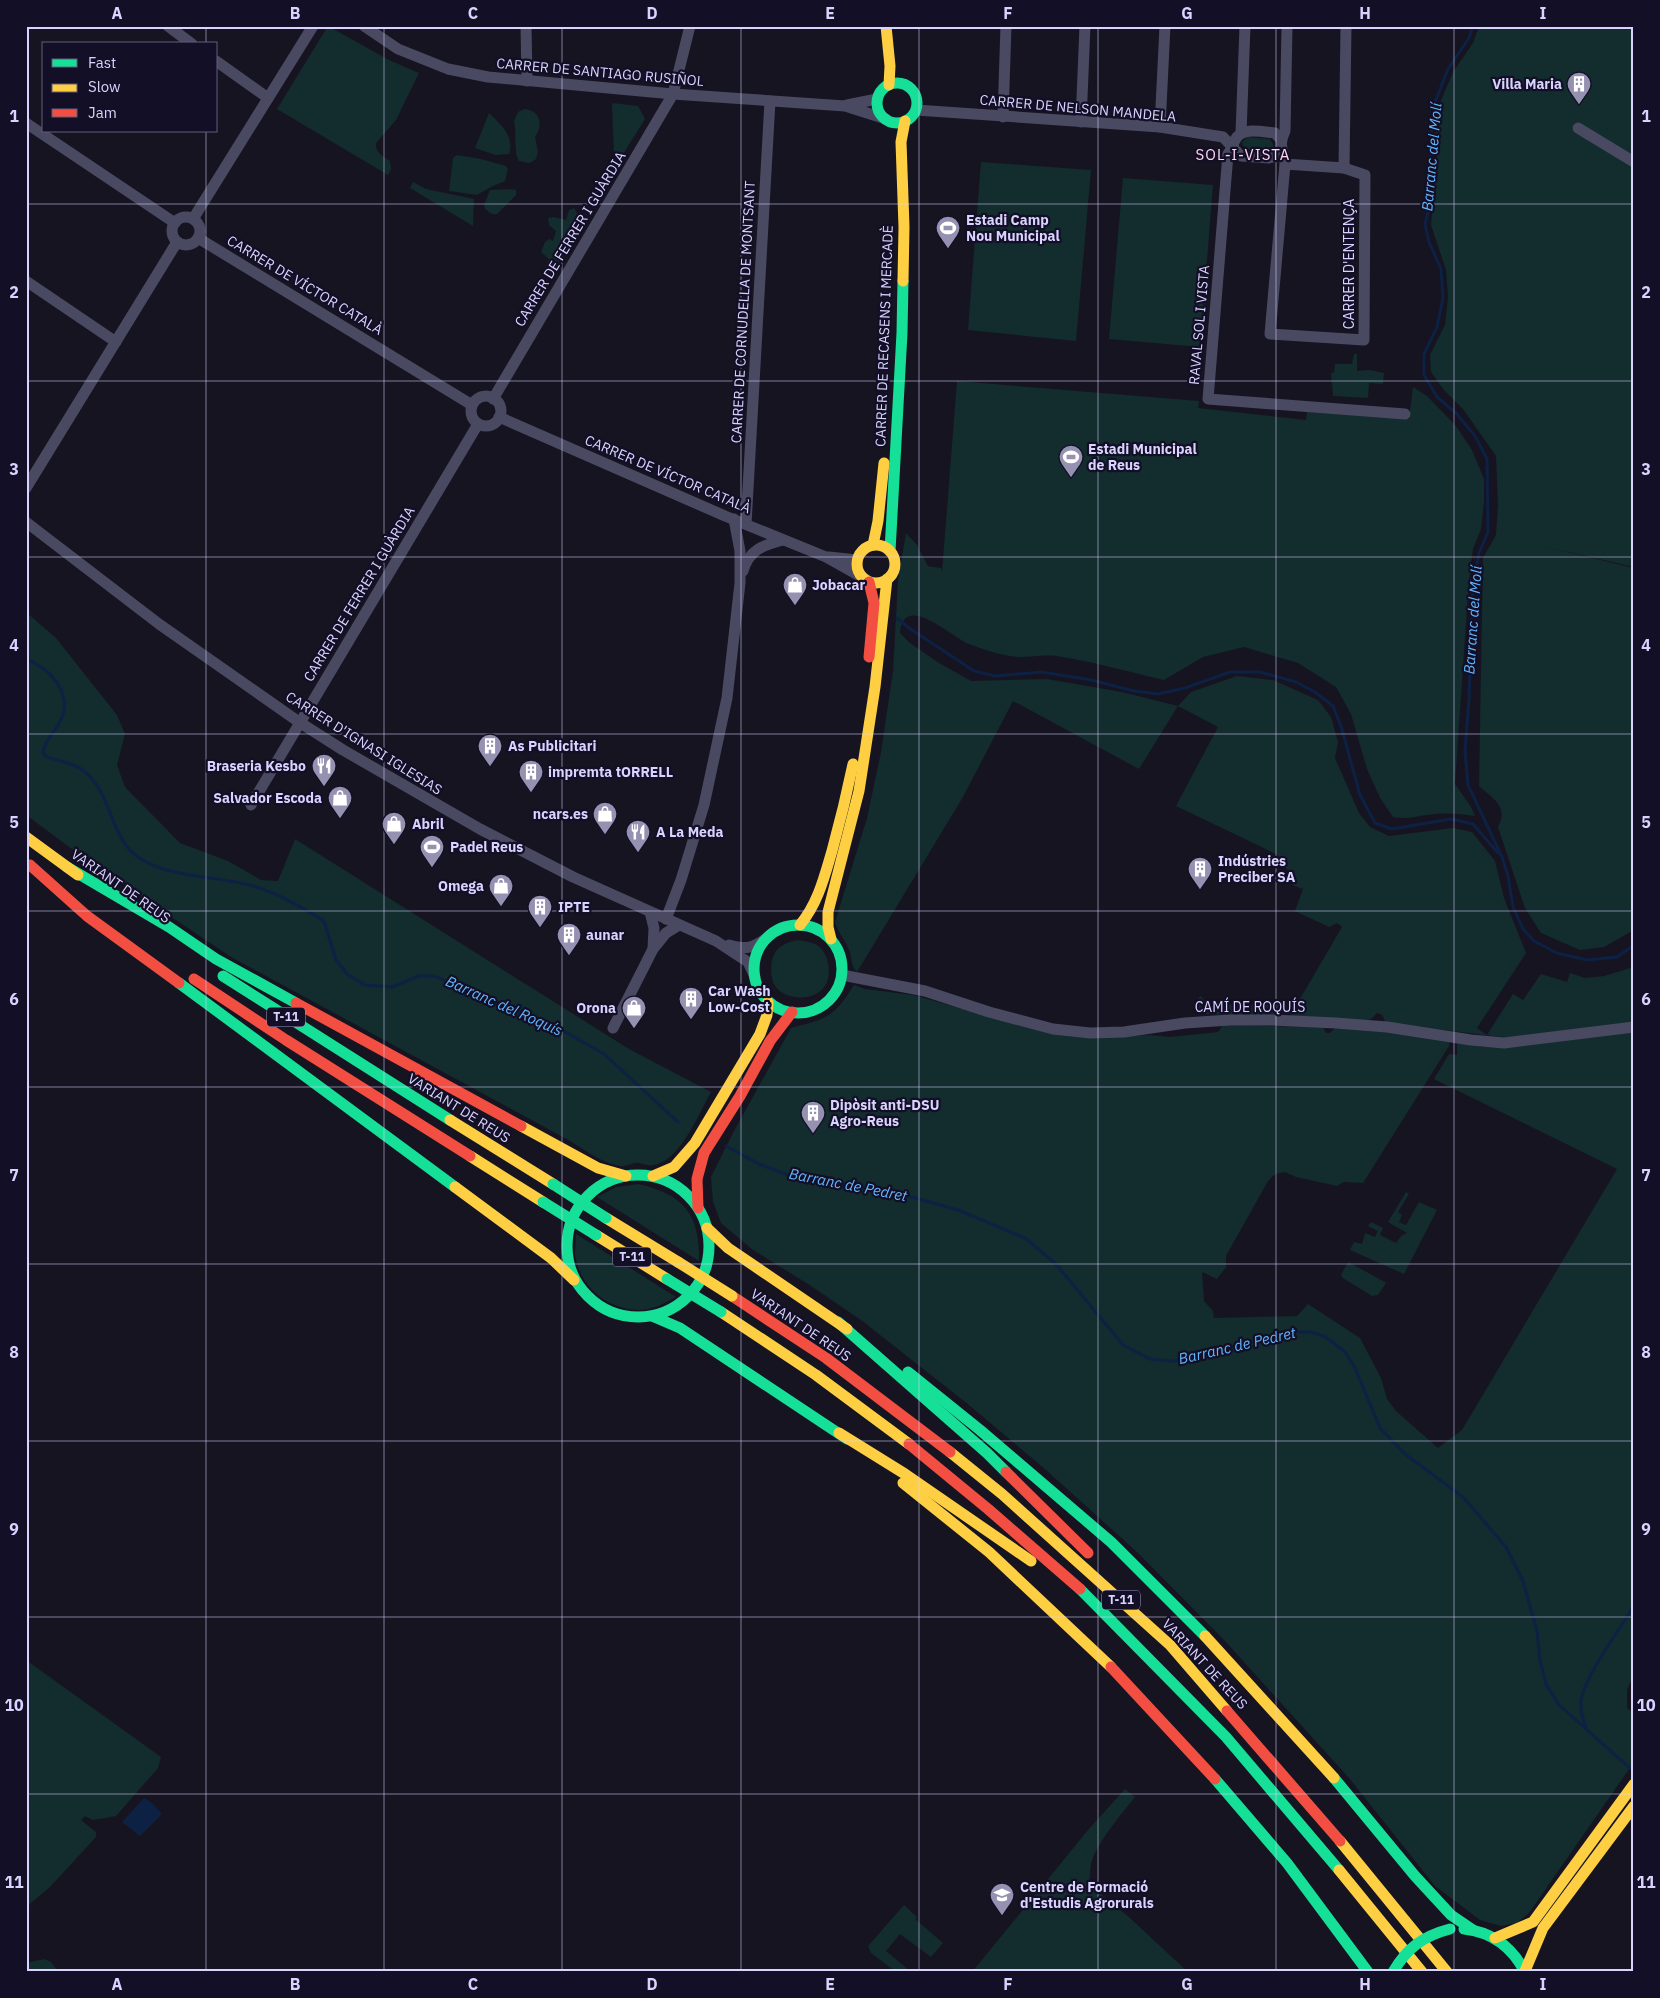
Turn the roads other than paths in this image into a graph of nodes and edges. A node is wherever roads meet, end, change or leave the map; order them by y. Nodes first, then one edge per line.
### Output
1 (168, 26) edge
2 (312, 26) edge
3 (364, 26) edge
4 (526, 26) edge
5 (690, 26) edge
6 (886, 26) edge
7 (895, 26) edge
8 (1006, 26) edge
9 (1084, 26) edge
10 (1165, 26) edge
11 (1245, 26) edge
12 (1286, 26) edge
13 (1346, 26) edge
14 (189, 42) edge
15 (218, 62) edge
16 (527, 81) junction
17 (894, 84) junction
18 (673, 94) junction
19 (268, 98) junction
20 (877, 99) junction
21 (770, 101) junction
22 (845, 106) junction
23 (916, 110) junction
24 (1003, 116) junction
25 (894, 121) junction
26 (1081, 122) junction
27 (26, 123) edge
28 (1160, 128) junction
29 (1578, 128) dead end
30 (1241, 133) junction
31 (1281, 145) junction
32 (1233, 147) junction
33 (1634, 162) edge
34 (1285, 164) junction
35 (1344, 168) junction
36 (192, 219) junction
37 (175, 223) junction
38 (198, 238) junction
39 (177, 242) junction
40 (26, 281) edge
41 (116, 342) junction
42 (493, 399) junction
43 (472, 405) junction
44 (1405, 414) dead end
45 (499, 417) junction
46 (478, 424) junction
47 (26, 488) edge
48 (734, 519) junction
49 (26, 522) edge
50 (746, 524) junction
51 (783, 540) junction
52 (873, 545) junction
53 (890, 551) junction
54 (826, 557) junction
55 (857, 560) junction
56 (887, 579) junction
57 (868, 581) junction
58 (740, 582) junction
59 (299, 722) junction
60 (251, 805) dead end
61 (26, 837) edge
62 (28, 863) edge
63 (67, 867) junction
64 (650, 912) junction
65 (666, 919) junction
66 (679, 925) junction
67 (800, 925) junction
68 (767, 938) junction
69 (831, 939) junction
70 (716, 942) junction
71 (653, 949) junction
72 (842, 975) junction
73 (755, 977) junction
74 (768, 1002) junction
75 (792, 1012) junction
76 (1634, 1027) edge
77 (613, 1028) dead end
78 (626, 1176) junction
79 (653, 1176) junction
80 (698, 1208) junction
81 (707, 1228) junction
82 (574, 1280) junction
83 (652, 1316) junction
84 (838, 1322) junction
85 (839, 1433) junction
86 (1093, 1559) dead end
87 (1107, 1572) dead end
88 (1170, 1645) junction
89 (1169, 1680) junction
90 (1634, 1784) edge
91 (1634, 1806) edge
92 (1473, 1930) junction
93 (1495, 1938) junction
94 (1525, 1971) edge
95 (1368, 1972) edge
96 (1393, 1972) edge
97 (1422, 1972) edge
98 (1447, 1972) edge

1 - 14 street
2 - 19 street
3 - 16 street, CARRER DE SANTIAGO RUSIÑOL
4 - 16 street
5 - 18 street, CARRER DE FERRER I GUÀRDIA
6 - 17 main road
7 - 17 main road
8 - 24 street
9 - 26 street
10 - 28 street
11 - 30 street
12 - 31 street
13 - 35 street
15 - 19 street
16 - 18 street, CARRER DE SANTIAGO RUSIÑOL
17 - 20 main road
17 - 23 main road
18 - 21 street, CARRER DE SANTIAGO RUSIÑOL
18 - 42 street, CARRER DE FERRER I GUÀRDIA
19 - 36 street
20 - 22 street, CARRER DE SANTIAGO RUSIÑOL
20 - 25 main road
21 - 22 street, CARRER DE SANTIAGO RUSIÑOL
21 - 50 street, CARRER DE CORNUDELLA DE MONTSANT
22 - 25 street, CARRER DE SANTIAGO RUSIÑOL
23 - 24 street, CARRER DE NELSON MANDELA
23 - 25 main road
24 - 26 street, CARRER DE NELSON MANDELA
25 - 52 main road, CARRER DE RECASENS I MERCADÈ
25 - 53 main road, CARRER DE RECASENS I MERCADÈ
26 - 28 street, CARRER DE NELSON MANDELA
27 - 37 street
28 - 32 street, CARRER DE NELSON MANDELA
29 - 33 street
30 - 31 street
30 - 32 street
31 - 32 street, CARRER DE NELSON MANDELA
31 - 34 street
32 - 44 street, RAVAL SOL I VISTA
34 - 35 street
34 - 35 street, CARRER D'ENTENÇA
36 - 37 street
36 - 38 street
37 - 39 street
38 - 39 street
38 - 43 street, CARRER DE VÍCTOR CATALÀ
39 - 41 street
40 - 41 street
41 - 47 street
42 - 43 street
42 - 45 street
43 - 46 street
45 - 46 street
45 - 48 street, CARRER DE VÍCTOR CATALÀ
46 - 59 street, CARRER DE FERRER I GUÀRDIA
48 - 50 street, CARRER DE VÍCTOR CATALÀ
48 - 58 street
49 - 59 street, CARRER D'IGNASI IGLESIAS
50 - 51 street, CARRER DE VÍCTOR CATALÀ
51 - 54 street, CARRER DE VÍCTOR CATALÀ
51 - 58 street
52 - 53 main road
52 - 55 main road
53 - 56 main road
54 - 55 street, CARRER DE VÍCTOR CATALÀ
54 - 57 street, CARRER DE VÍCTOR CATALÀ
55 - 57 main road
56 - 57 main road
56 - 69 main road
57 - 67 main road
58 - 65 street
59 - 60 street, CARRER DE FERRER I GUÀRDIA
59 - 64 street, CARRER D'IGNASI IGLESIAS
61 - 63 main road, VARIANT DE REUS / T-11
62 - 82 main road
62 - 89 main road, T-11, bridge
63 - 78 main road
63 - 88 main road, VARIANT DE REUS / T-11, bridge
64 - 65 street, CARRER D'IGNASI IGLESIAS
64 - 71 street
65 - 66 street, CARRER D'IGNASI IGLESIAS
66 - 70 street, CARRER D'IGNASI IGLESIAS
66 - 71 street
67 - 68 main road
67 - 69 main road
68 - 70 street, CARRER D'IGNASI IGLESIAS
68 - 73 main road
69 - 72 main road
70 - 73 street, CARRER D'IGNASI IGLESIAS
71 - 77 street
72 - 75 main road
72 - 76 street, CAMÍ DE ROQUÍS
73 - 74 main road
74 - 75 main road
74 - 79 main road
75 - 80 main road
78 - 79 main road
78 - 82 main road
79 - 80 main road
80 - 81 main road
81 - 83 main road
81 - 84 main road
82 - 83 main road
83 - 85 main road
84 - 86 main road
84 - 92 main road
85 - 89 main road
85 - 95 main road
87 - 88 main road
88 - 98 main road, VARIANT DE REUS / T-11
89 - 97 main road, T-11
90 - 93 main road
91 - 94 main road
92 - 93 main road
92 - 96 main road, bridge
93 - 94 main road

